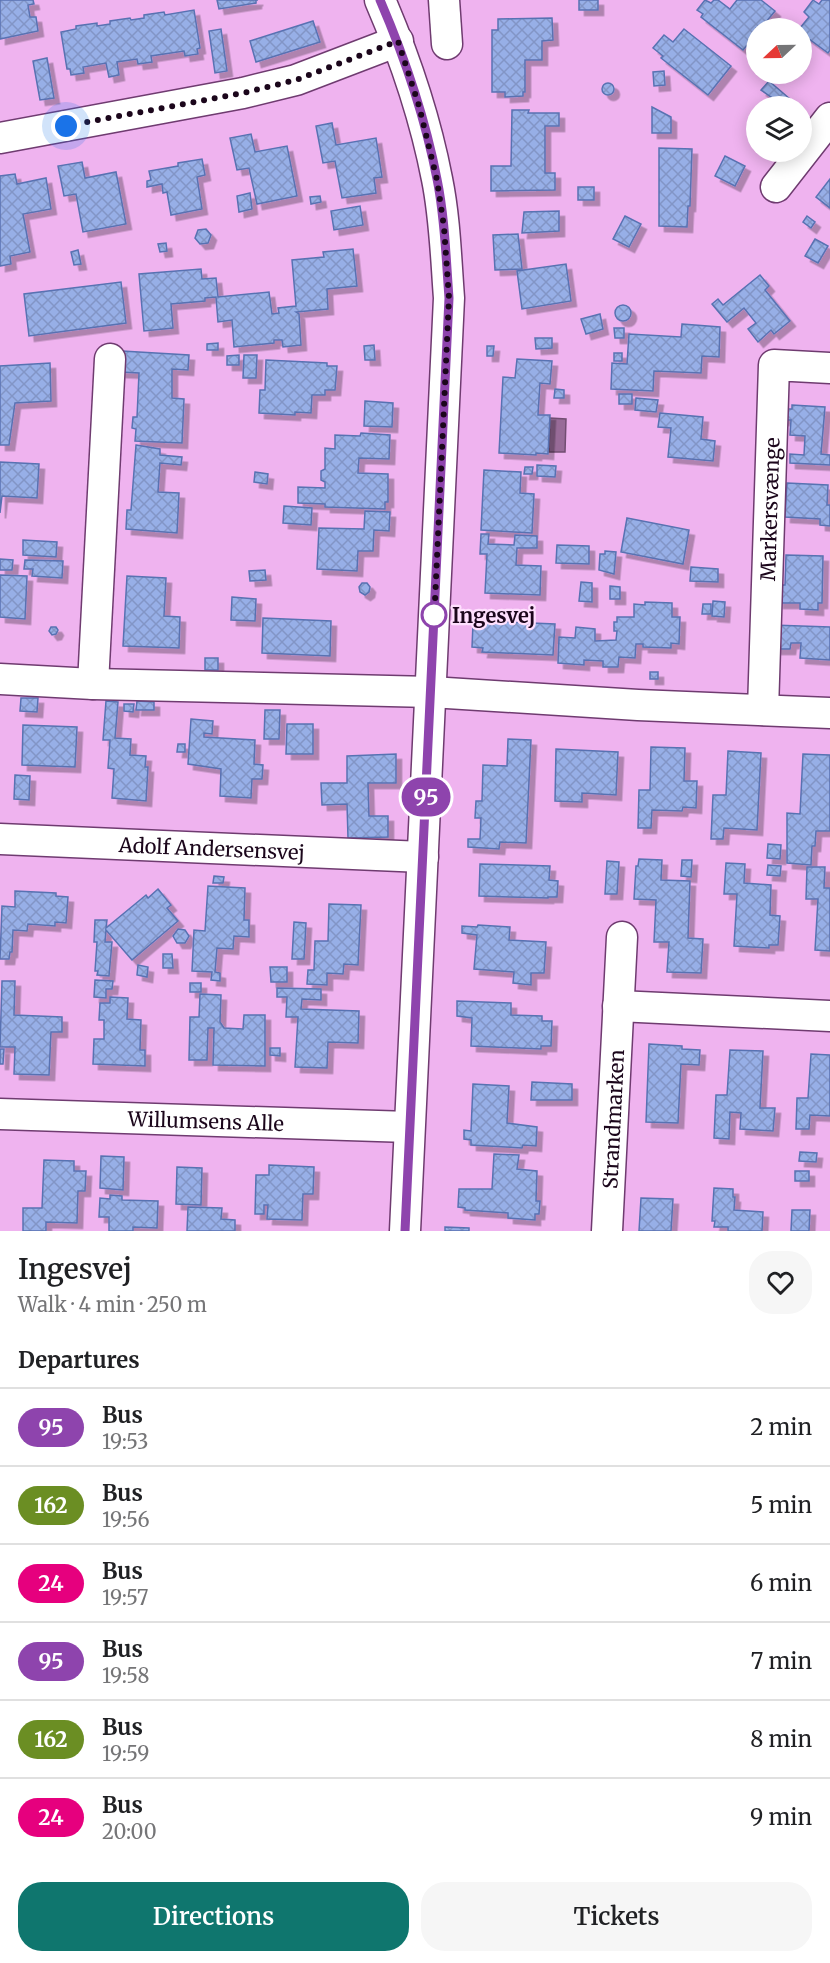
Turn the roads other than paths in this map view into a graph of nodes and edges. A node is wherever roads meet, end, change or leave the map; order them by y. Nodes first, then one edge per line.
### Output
1 (380, 0) edge
2 (444, 0) edge
3 (398, 41) junction
4 (447, 44) dead end
5 (830, 118) edge
6 (0, 138) edge
7 (776, 187) dead end
8 (110, 359) dead end
9 (830, 368) edge
10 (0, 679) edge
11 (93, 684) junction
12 (431, 692) junction
13 (763, 710) junction
14 (830, 713) edge
15 (0, 839) edge
16 (423, 857) junction
17 (622, 937) dead end
18 (618, 1006) junction
19 (830, 1016) edge
20 (0, 1114) edge
21 (410, 1127) junction
22 (405, 1231) edge
23 (607, 1231) edge

1 - 3 street
2 - 4 street
3 - 6 street
3 - 12 street
5 - 7 street
8 - 11 street
9 - 13 street, Markersvænge
10 - 11 street
11 - 12 street
12 - 13 street
12 - 16 street
13 - 14 street
15 - 16 street, Adolf Andersensvej
16 - 21 street
17 - 18 street, Strandmarken
18 - 19 street
18 - 23 street, Strandmarken
20 - 21 street, Willumsens Alle
21 - 22 street

